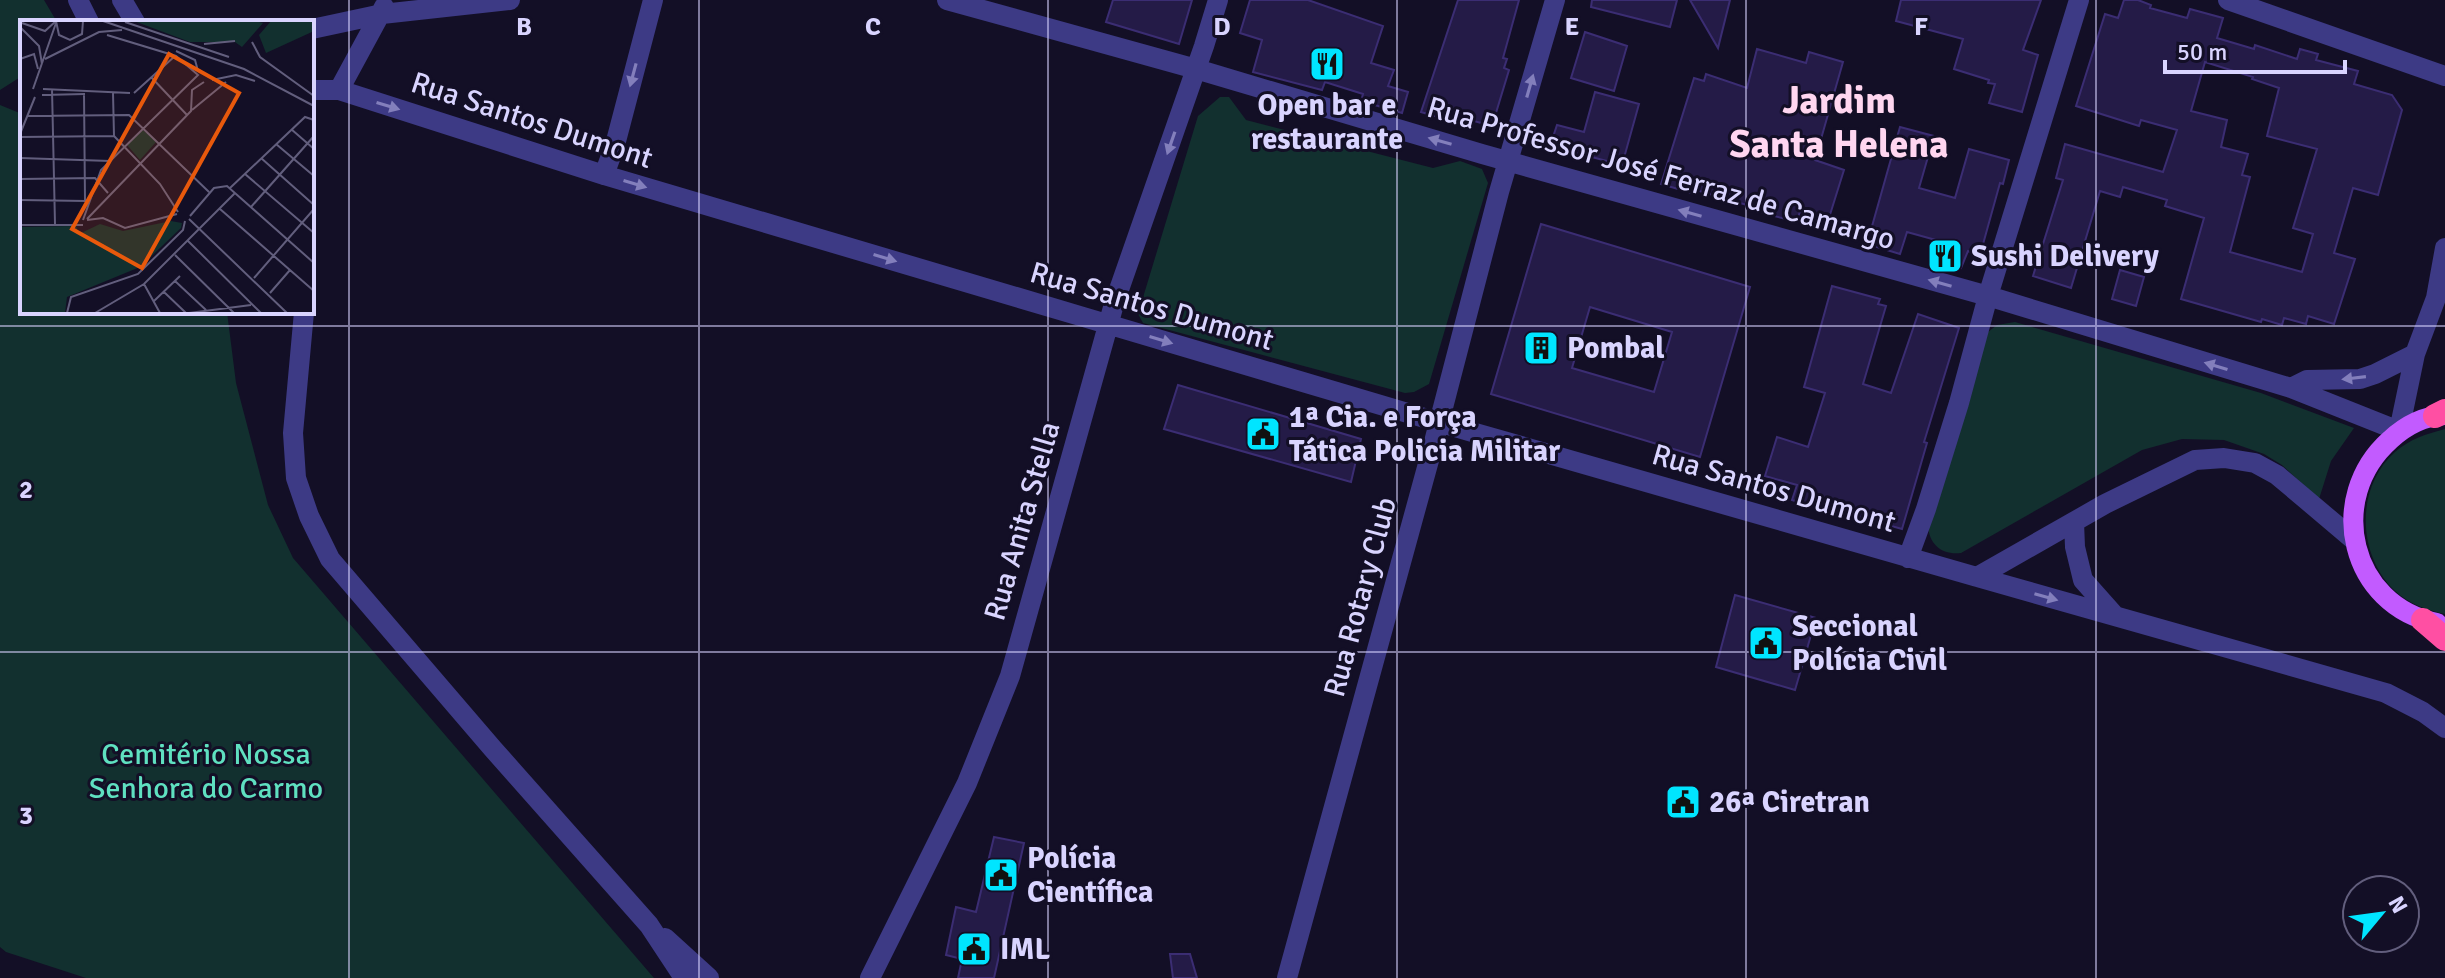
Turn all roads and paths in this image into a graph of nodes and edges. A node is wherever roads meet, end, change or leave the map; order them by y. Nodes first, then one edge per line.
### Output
1 (78, 0) edge
2 (122, 0) edge
3 (510, 0) edge
4 (653, 0) edge
5 (1218, 0) edge
6 (1555, 0) edge
7 (2079, 0) edge
8 (2228, 0) edge
9 (957, 1) edge
10 (384, 7) edge
11 (88, 20) edge
12 (134, 20) edge
13 (314, 28) edge
14 (1196, 69) junction
15 (2445, 76) edge
16 (314, 90) edge
17 (339, 90) junction
18 (1508, 161) junction
19 (604, 175) junction
20 (2445, 248) edge
21 (1988, 296) junction
22 (304, 314) edge
23 (1108, 324) junction
24 (2415, 354) junction
25 (2291, 388) junction
26 (2442, 414) edge
27 (1439, 423) junction
28 (2399, 431) junction
29 (2074, 522) junction
30 (2354, 540) junction
31 (1908, 558) junction
32 (1977, 577) junction
33 (2115, 616) junction
34 (2434, 622) edge
35 (2445, 639) edge
36 (2445, 728) edge
37 (649, 925) junction
38 (869, 977) edge
39 (684, 978) edge
40 (709, 978) edge
41 (1287, 978) edge

1 - 11 street
2 - 12 street
3 - 10 street
4 -> 19 street
5 - 14 street, Rua Anita Stella
18 -> 6 street, Rua Rotary Club
7 - 21 street
8 - 15 street
9 - 14 street, Rua Professor José Ferraz de Camargo
10 - 13 street
10 - 17 street
18 -> 14 street, Rua Professor José Ferraz de Camargo
14 -> 23 street, Rua Anita Stella
16 - 17 street, Rua Santos Dumont
17 -> 19 street, Rua Santos Dumont
21 -> 18 street, Rua Professor José Ferraz de Camargo
18 - 27 street, Rua Rotary Club
19 -> 23 street, Rua Santos Dumont
20 - 24 street
25 -> 21 street, Rua Professor José Ferraz de Camargo
21 - 31 street
22 - 37 street
23 -> 27 street, Rua Santos Dumont
23 - 38 street, Rua Anita Stella
24 -> 25 street
24 - 28 street
25 - 28 street, Rua Professor José Ferraz de Camargo
26 - 28 main road
27 - 31 street, Rua Santos Dumont
27 - 41 street, Rua Rotary Club
28 - 30 main road
29 - 30 street
29 - 32 street
29 - 33 street
30 - 34 main road
31 - 32 street, Rua Santos Dumont
32 -> 33 street, Rua Santos Dumont
33 - 36 street, Rua Santos Dumont
34 - 35 highway
37 - 39 street
37 - 40 street

